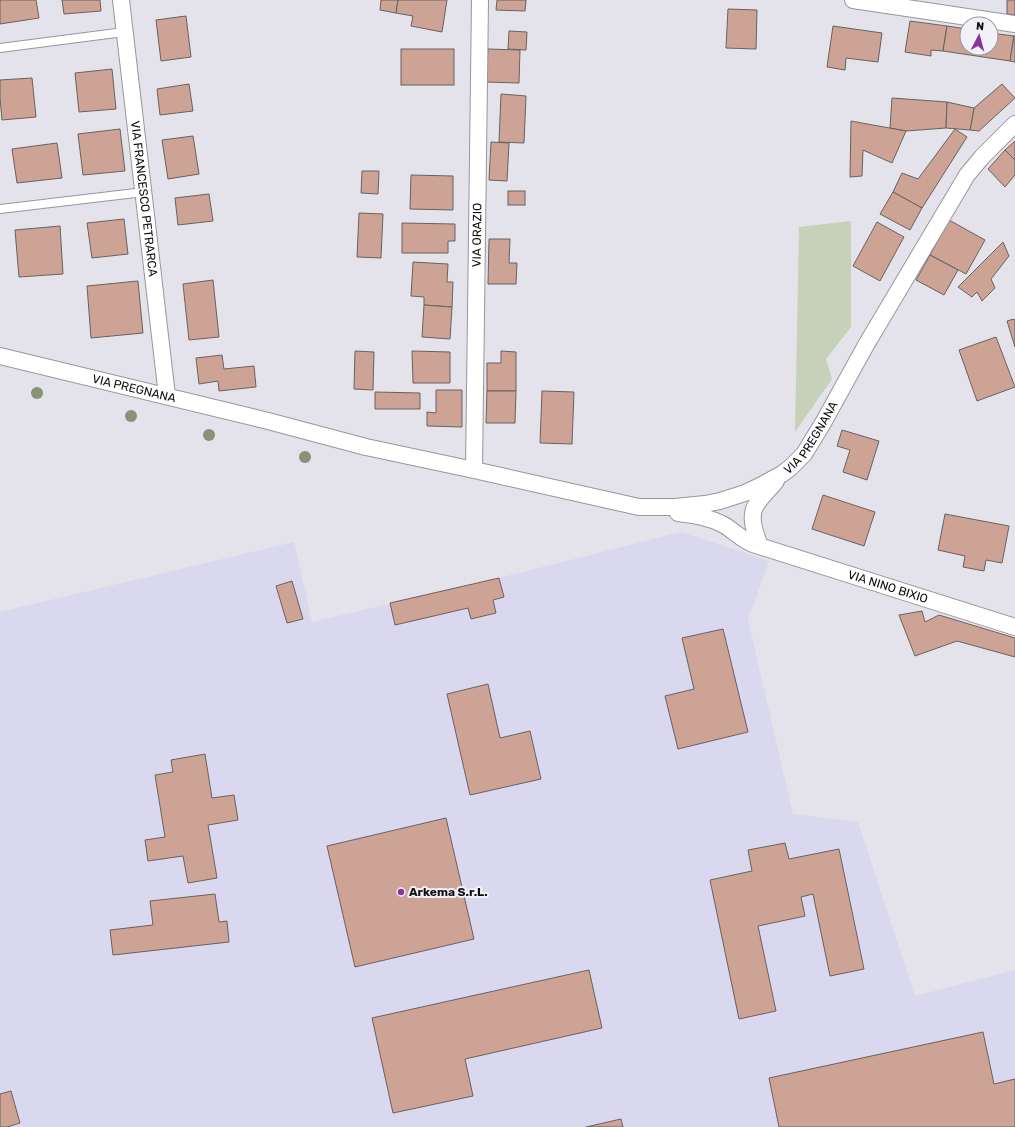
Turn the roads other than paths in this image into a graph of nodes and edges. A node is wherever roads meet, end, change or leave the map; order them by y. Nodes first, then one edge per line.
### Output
1 (121, 0) edge
2 (480, 0) edge
3 (860, 1) edge
4 (1015, 24) edge
5 (124, 32) junction
6 (0, 48) edge
7 (1015, 124) edge
8 (144, 192) junction
9 (0, 209) edge
10 (0, 356) edge
11 (167, 396) junction
12 (468, 469) junction
13 (782, 474) junction
14 (639, 507) junction
15 (760, 546) junction
16 (1015, 627) edge

1 - 5 street, VIA FRANCESCO PETRARCA
2 - 12 street, VIA ORAZIO
3 - 4 street
5 - 6 lane
5 - 8 street, VIA FRANCESCO PETRARCA
7 - 13 street, VIA PREGNANA
8 - 9 lane
8 - 11 street, VIA FRANCESCO PETRARCA
10 - 11 street, VIA PREGNANA
11 - 12 street, VIA PREGNANA
12 - 14 street, VIA PREGNANA
13 - 14 street, VIA PREGNANA
13 - 15 street
14 - 15 street, VIA NINO BIXIO
15 - 16 street, VIA NINO BIXIO

